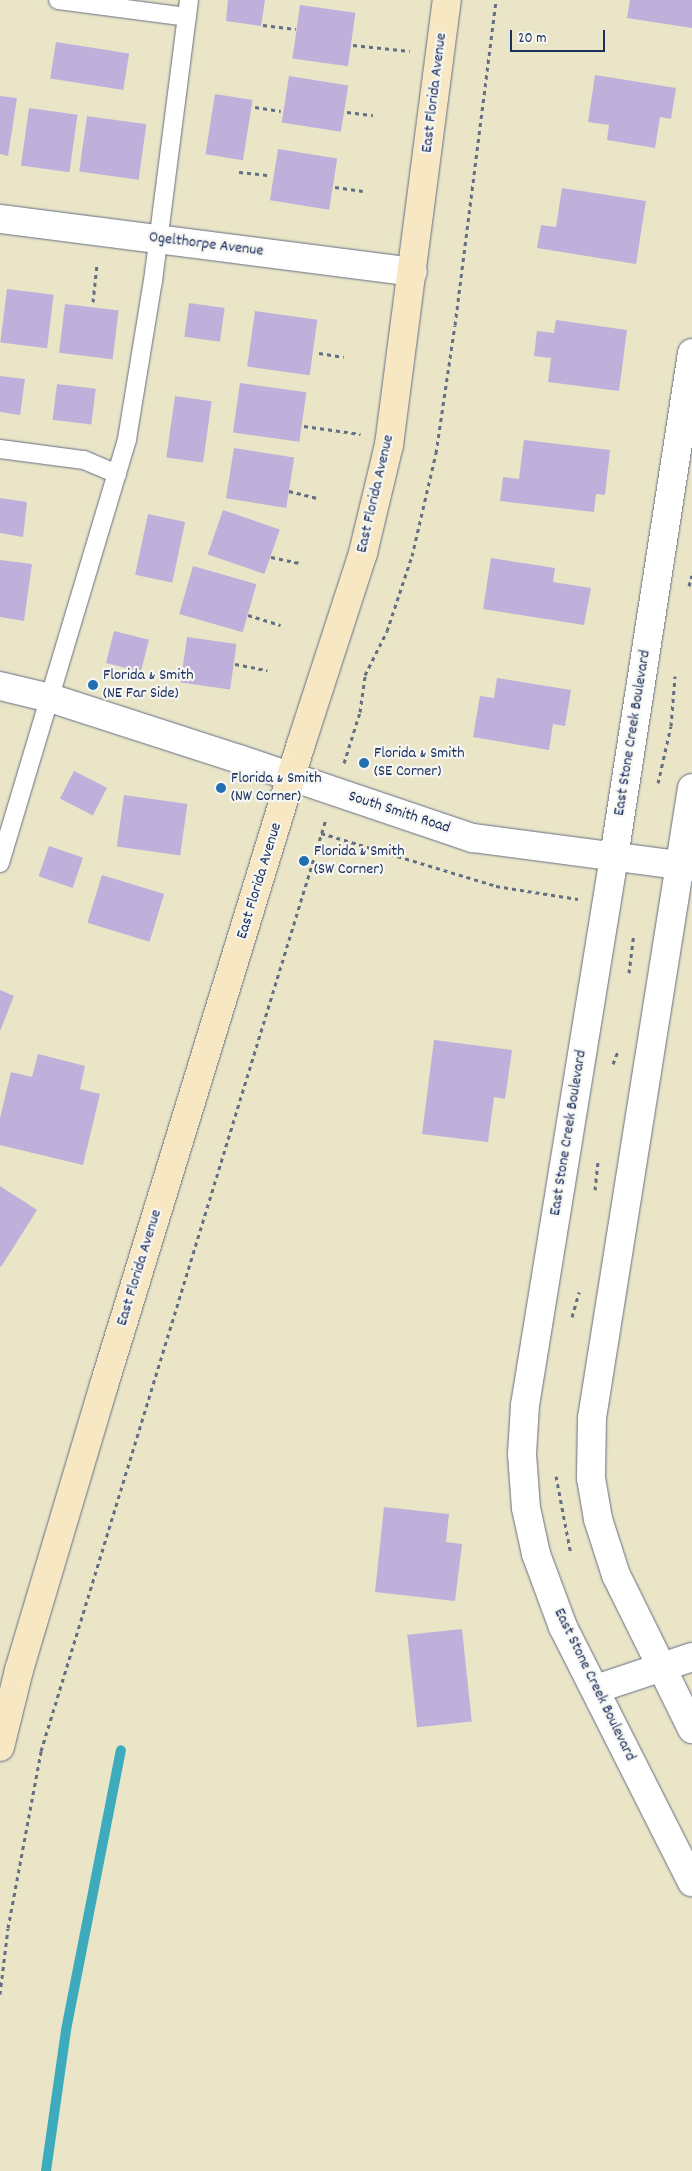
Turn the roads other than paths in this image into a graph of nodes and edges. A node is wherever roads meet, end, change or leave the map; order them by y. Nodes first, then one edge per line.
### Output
1 (58, 0) edge
2 (447, 0) edge
3 (188, 8) edge
4 (0, 219) edge
5 (158, 239) junction
6 (413, 272) junction
7 (692, 353) edge
8 (0, 449) edge
9 (118, 474) junction
10 (0, 686) edge
11 (50, 698) junction
12 (292, 777) junction
13 (692, 788) edge
14 (614, 856) junction
15 (0, 863) edge
16 (686, 866) edge
17 (692, 1657) edge
18 (660, 1667) junction
19 (596, 1690) junction
20 (692, 1729) edge
21 (0, 1747) edge
22 (692, 1882) edge

1 - 3 lane
2 - 6 street, East Florida Avenue
3 - 5 lane
4 - 5 street, Ogelthorpe Avenue
5 - 6 street, Ogelthorpe Avenue
5 - 9 lane
6 - 12 street, East Florida Avenue
7 - 14 street, East Stone Creek Boulevard
8 - 9 lane
9 - 11 lane
10 - 11 street, South Smith Road
11 - 12 street, South Smith Road
11 - 15 lane
12 - 14 street, South Smith Road
12 - 21 street, East Florida Avenue
13 - 16 street
14 - 16 street, South Smith Road
14 - 19 street, East Stone Creek Boulevard
16 - 18 street
17 - 18 street
18 - 19 street
18 - 20 street
19 - 22 street, East Stone Creek Boulevard

